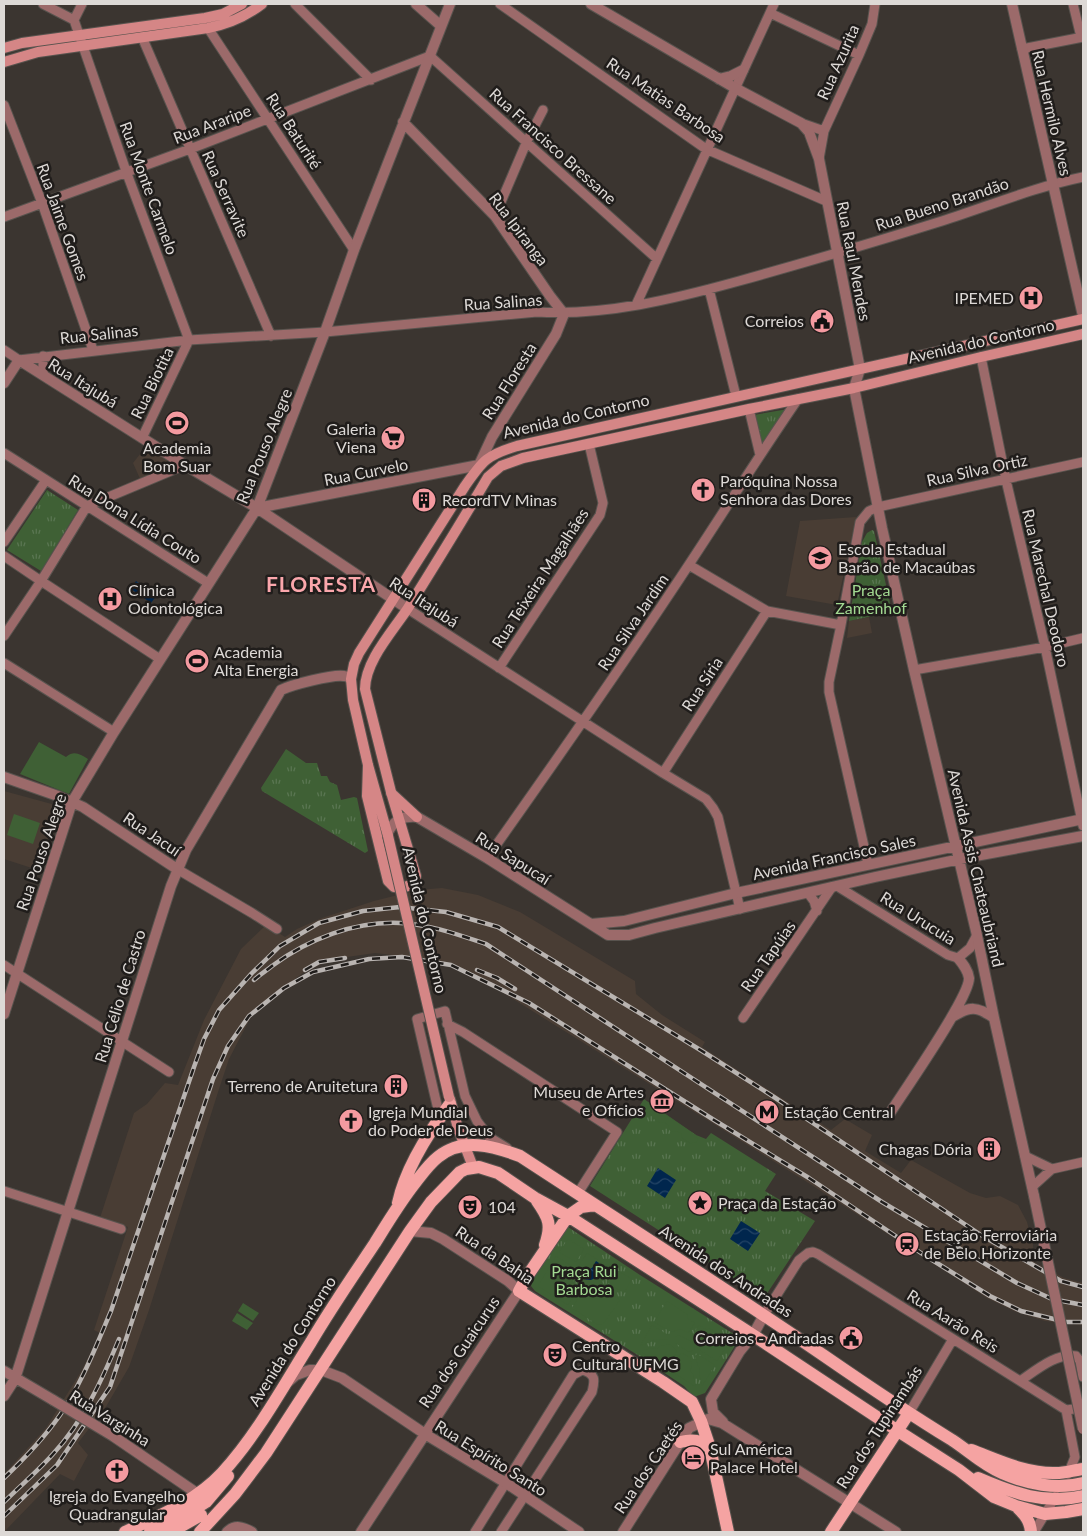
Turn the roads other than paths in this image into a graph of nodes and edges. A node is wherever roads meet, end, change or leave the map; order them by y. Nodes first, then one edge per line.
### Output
1 (43, 4) edge
2 (82, 4) edge
3 (242, 4) edge
4 (262, 4) edge
5 (295, 4) edge
6 (416, 4) edge
7 (450, 4) edge
8 (500, 4) edge
9 (591, 4) edge
10 (774, 4) edge
11 (875, 4) edge
12 (1012, 4) edge
13 (1073, 4) edge
14 (770, 13) junction
15 (74, 20) junction
16 (441, 26) junction
17 (208, 28) junction
18 (80, 35) junction
19 (142, 37) junction
20 (1082, 37) edge
21 (83, 46) junction
22 (4, 48) edge
23 (1022, 48) junction
24 (859, 55) junction
25 (430, 56) junction
26 (4, 62) edge
27 (743, 70) junction
28 (719, 78) junction
29 (371, 80) junction
30 (735, 88) junction
31 (4, 105) edge
32 (543, 110) dead end
33 (268, 118) junction
34 (404, 122) junction
35 (801, 123) junction
36 (824, 131) junction
37 (527, 141) junction
38 (190, 149) junction
39 (706, 149) junction
40 (819, 159) junction
41 (126, 171) junction
42 (1083, 177) edge
43 (1052, 184) junction
44 (826, 201) junction
45 (42, 203) junction
46 (495, 216) junction
47 (4, 217) edge
48 (354, 250) junction
49 (836, 254) junction
50 (656, 258) junction
51 (709, 289) junction
52 (636, 305) junction
53 (564, 314) junction
54 (1083, 318) edge
55 (325, 332) junction
56 (1083, 334) edge
57 (271, 336) junction
58 (189, 340) junction
59 (4, 350) edge
60 (93, 350) junction
61 (43, 356) junction
62 (981, 357) junction
63 (18, 360) junction
64 (860, 369) junction
65 (840, 373) junction
66 (43, 375) junction
67 (4, 383) edge
68 (854, 388) junction
69 (736, 396) junction
70 (798, 399) junction
71 (749, 409) junction
72 (142, 438) junction
73 (589, 444) junction
74 (4, 454) edge
75 (760, 455) junction
76 (1083, 462) edge
77 (185, 465) junction
78 (479, 465) junction
79 (488, 477) junction
80 (46, 480) junction
81 (1006, 480) junction
82 (87, 506) junction
83 (878, 507) junction
84 (257, 508) junction
85 (4, 542) edge
86 (4, 556) edge
87 (689, 565) junction
88 (41, 581) junction
89 (208, 583) junction
90 (394, 600) junction
91 (408, 608) junction
92 (767, 611) junction
93 (841, 625) junction
94 (4, 636) edge
95 (1083, 638) edge
96 (1044, 647) junction
97 (160, 658) junction
98 (4, 663) edge
99 (499, 668) junction
100 (914, 670) junction
101 (351, 679) junction
102 (584, 721) junction
103 (114, 732) junction
104 (368, 765) junction
105 (663, 773) junction
106 (4, 776) edge
107 (391, 792) junction
108 (72, 802) junction
109 (417, 817) junction
110 (399, 819) junction
111 (1083, 821) edge
112 (388, 834) junction
113 (1083, 836) edge
114 (956, 846) junction
115 (487, 858) junction
116 (959, 860) junction
117 (868, 864) junction
118 (177, 869) junction
119 (835, 886) junction
120 (736, 893) junction
121 (808, 893) junction
122 (740, 909) junction
123 (817, 911) junction
124 (590, 924) junction
125 (277, 930) dead end
126 (608, 935) joint
127 (977, 935) junction
128 (958, 958) junction
129 (4, 965) edge
130 (16, 974) junction
131 (4, 1014) edge
132 (743, 1018) dead end
133 (952, 1018) junction
134 (994, 1018) junction
135 (448, 1024) junction
136 (122, 1042) junction
137 (169, 1072) dead end
138 (450, 1100) junction
139 (890, 1113) dead end
140 (440, 1118) junction
141 (464, 1146) junction
142 (520, 1156) junction
143 (1025, 1156) junction
144 (1083, 1162) edge
145 (473, 1167) junction
146 (1052, 1169) junction
147 (4, 1191) edge
148 (1033, 1192) junction
149 (578, 1193) junction
150 (535, 1198) junction
151 (595, 1205) junction
152 (396, 1208) junction
153 (67, 1212) junction
154 (568, 1216) junction
155 (120, 1229) dead end
156 (410, 1231) junction
157 (542, 1254) junction
158 (519, 1291) junction
159 (764, 1315) junction
160 (752, 1335) junction
161 (953, 1339) junction
162 (321, 1370) junction
163 (4, 1371) edge
164 (1083, 1377) edge
165 (15, 1379) junction
166 (1020, 1381) junction
167 (284, 1386) junction
168 (4, 1396) edge
169 (1083, 1408) edge
170 (1066, 1410) junction
171 (909, 1413) junction
172 (701, 1421) junction
173 (728, 1427) junction
174 (1083, 1429) edge
175 (898, 1432) junction
176 (425, 1434) junction
177 (680, 1442) junction
178 (962, 1446) junction
179 (710, 1448) junction
180 (242, 1449) junction
181 (1083, 1469) edge
182 (959, 1470) junction
183 (1070, 1470) junction
184 (1083, 1483) edge
185 (506, 1484) junction
186 (1062, 1485) junction
187 (198, 1494) junction
188 (235, 1494) junction
189 (524, 1496) junction
190 (1083, 1496) edge
191 (1054, 1499) junction
192 (850, 1503) junction
193 (1016, 1506) junction
194 (1083, 1509) edge
195 (1045, 1514) junction
196 (125, 1532) edge
197 (150, 1532) edge
198 (171, 1532) edge
199 (200, 1532) edge
200 (227, 1532) edge
201 (252, 1532) edge
202 (361, 1532) edge
203 (475, 1532) edge
204 (501, 1532) edge
205 (579, 1532) edge
206 (623, 1532) edge
207 (728, 1532) edge
208 (830, 1532) edge
209 (896, 1532) edge
210 (1032, 1532) edge

1 - 15 street
2 - 15 street
3 - 18 main road
4 - 17 main road
5 - 29 street
6 - 16 street
7 - 16 street, Rua Pouso Alegre
8 - 39 street, Rua Matias Barbosa
9 - 28 street
10 - 14 street
11 - 24 street, Rua Azurita
12 - 23 street, Rua Hermilo Alves
13 - 20 street
14 - 24 street
14 - 27 street
15 - 18 street, Rua Monte Carmelo
16 - 25 street, Rua Pouso Alegre
17 - 19 main road
17 - 33 street, Rua Baturité
18 - 21 street, Rua Monte Carmelo
18 - 22 main road
19 - 21 main road
19 - 38 street, Rua Serravite
20 - 23 street
21 - 26 main road
21 - 41 street, Rua Monte Carmelo
23 - 43 street, Rua Hermilo Alves
24 - 36 street, Rua Azurita
25 - 29 street, Rua Araripe
25 - 34 street, Rua Pouso Alegre
25 - 37 street, Rua Francisco Bressane
27 - 28 street
27 - 30 street
28 - 30 street
29 - 33 street, Rua Araripe
30 - 35 street
30 - 39 street
31 - 45 street, Rua Jaime Gomes
32 - 37 street
33 - 38 street, Rua Araripe
33 - 48 street, Rua Baturité
34 - 46 street, Rua Ipiranga
34 - 48 street, Rua Pouso Alegre
35 - 36 street
35 - 40 street
36 - 40 street, Rua Azurita
37 - 46 street
37 - 50 street, Rua Francisco Bressane
38 - 41 street, Rua Araripe
38 - 57 street, Rua Serravite
39 - 44 street, Rua Matias Barbosa
39 - 50 street
40 - 44 street, Rua Raul Mendes
41 - 45 street, Rua Araripe
41 - 58 street, Rua Monte Carmelo
42 - 43 street, Rua Bueno Brandão
43 - 49 street, Rua Bueno Brandão
43 - 54 street, Rua Hermilo Alves
44 - 49 street, Rua Raul Mendes
45 - 47 street, Rua Araripe
45 - 60 street, Rua Jaime Gomes
46 - 53 street, Rua Ipiranga
48 - 55 street, Rua Pouso Alegre
49 - 51 street, Rua Bueno Brandão
49 - 64 street, Rua Raul Mendes
50 - 52 street
51 - 52 street, Rua Bueno Brandão
51 - 69 street
52 - 53 street, Rua Salinas
53 - 55 street, Rua Salinas
53 - 78 street, Rua Floresta
54 - 64 main road, Avenida do Contorno
55 - 57 street, Rua Salinas
55 - 84 street, Rua Pouso Alegre
56 - 62 main road, Avenida do Contorno
57 - 58 street, Rua Salinas
58 - 60 street, Rua Salinas
58 - 72 street, Rua Biotita
59 - 63 street, Rua Itajubá
60 - 61 street, Rua Salinas
61 - 63 street, Rua Salinas
61 - 66 street, Rua Salinas
62 - 68 main road, Avenida do Contorno
62 - 81 street, Rua Marechal Deodoro
63 - 66 street, Rua Itajubá
63 - 67 street
64 - 65 main road, Avenida do Contorno
64 - 68 street, Avenida Assis Chateaubriand
65 - 68 street
65 - 69 main road, Avenida do Contorno
66 - 72 street, Rua Itajubá
68 - 70 main road, Avenida do Contorno
68 - 83 street, Avenida Assis Chateaubriand
69 - 78 main road, Avenida do Contorno
70 - 71 main road, Avenida do Contorno
70 - 75 street, Rua Silva Jardim
71 - 73 main road, Avenida do Contorno
71 - 75 street
72 - 77 street, Rua Itajubá
73 - 79 main road, Avenida do Contorno
73 - 99 street, Rua Teixeira Magalhães
74 - 80 street, Rua Dona Lídia Couto
75 - 87 street, Rua Silva Jardim
76 - 81 street, Rua Silva Ortiz
77 - 82 street
77 - 84 street, Rua Itajubá
78 - 79 main road
78 - 84 street, Rua Curvelo
78 - 90 main road, Avenida do Contorno
79 - 91 main road, Avenida do Contorno
80 - 82 street, Rua Dona Lídia Couto
80 - 85 street
81 - 83 street, Rua Silva Ortiz
81 - 96 street, Rua Marechal Deodoro
82 - 88 street
82 - 89 street, Rua Dona Lídia Couto
83 - 93 street
83 - 100 street, Avenida Assis Chateaubriand
84 - 89 street, Rua Pouso Alegre
84 - 90 street, Rua Itajubá
86 - 88 street
87 - 92 street
87 - 102 street, Rua Silva Jardim
88 - 94 street
88 - 97 street
89 - 97 street, Rua Pouso Alegre
90 - 91 street, Rua Itajubá
90 - 101 main road, Avenida do Contorno
91 - 99 street, Rua Itajubá
91 - 107 main road, Avenida do Contorno
92 - 93 street
92 - 105 street, Rua Síria
93 - 117 street
95 - 96 street
96 - 100 street
96 - 111 street, Rua Marechal Deodoro
97 - 103 street, Rua Pouso Alegre
98 - 103 street
99 - 102 street, Rua Itajubá
100 - 114 street, Avenida Assis Chateaubriand
101 - 104 main road, Avenida do Contorno
101 - 118 street, Rua Célio de Castro
102 - 105 street, Rua Itajubá
102 - 115 street, Rua Silva Jardim
103 - 108 street, Rua Pouso Alegre
104 - 110 main road
104 - 112 main road, Avenida do Contorno
105 - 120 street, Rua Itajubá
106 - 108 street, Rua Jacuí
107 - 109 main road
107 - 110 main road, Avenida do Contorno
108 - 118 street, Rua Jacuí
108 - 130 street, Rua Pouso Alegre
109 - 110 street
109 - 115 street, Rua Sapucaí
110 - 112 street, Avenida do Contorno
111 - 114 street, Avenida Francisco Sales
112 - 138 main road, Avenida do Contorno, bridge
113 - 116 street, Avenida Francisco Sales
114 - 116 street, Avenida Assis Chateaubriand
114 - 117 street, Avenida Francisco Sales
115 - 124 street, Rua Sapucaí
116 - 119 street, Avenida Francisco Sales
116 - 127 street, Avenida Assis Chateaubriand
117 - 120 street, Avenida Francisco Sales
118 - 125 street, Rua Jacuí
118 - 136 street, Rua Célio de Castro
119 - 121 street, Avenida Francisco Sales
119 - 123 street, Rua Tapúias
119 - 128 street, Rua Urucuia
120 - 122 street, Rua Itajubá
120 - 124 street, Avenida Francisco Sales
121 - 122 street, Avenida Francisco Sales
121 - 123 street, Rua Tapúias
122 - 126 street, Avenida Francisco Sales
123 - 132 street, Rua Tapúias
124 - 126 street, Rua Sapucaí
127 - 128 street, Rua Urucuia
127 - 134 street, Avenida Assis Chateaubriand
128 - 133 street
129 - 130 street
130 - 131 street, Rua Pouso Alegre
130 - 136 street
133 - 134 street
133 - 139 street
134 - 143 street, Avenida Assis Chateaubriand
135 - 140 street, Avenida do Contorno
135 - 142 street
135 - 149 street
136 - 137 street
136 - 153 street, Rua Célio de Castro
138 - 140 main road
138 - 141 main road, Avenida do Contorno
140 - 152 main road
141 - 142 main road, Avenida dos Andradas
141 - 145 main road, Avenida do Contorno
141 - 152 main road, Avenida do Contorno
142 - 149 main road, Avenida dos Andradas
143 - 146 street
143 - 148 street, Avenida Assis Chateaubriand
144 - 146 street
145 - 150 main road
145 - 156 main road
146 - 148 street
147 - 153 street
148 - 174 street, Avenida Assis Chateaubriand, bridge
149 - 151 main road, Avenida dos Andradas
150 - 154 main road
150 - 157 main road
151 - 154 main road
151 - 159 main road, Avenida dos Andradas
152 - 167 main road, Avenida do Contorno
153 - 155 street
153 - 165 street, Rua Célio de Castro
154 - 157 main road, Rua dos Guaicurus
154 - 160 main road
156 - 158 street, Rua da Bahia
156 - 162 main road
157 - 158 main road, Rua dos Guaicurus
158 - 172 main road, Rua da Bahia
158 - 176 street, Rua dos Guaicurus
159 - 160 street
159 - 161 street, Rua Aarão Reis
159 - 171 main road, Avenida dos Andradas
160 - 173 street
160 - 175 main road
161 - 166 street, Rua Aarão Reis
161 - 171 street, Rua dos Tupinambás
162 - 167 street
162 - 176 street, Rua Espírito Santo
162 - 188 main road
163 - 165 street, Rua Varginha
164 - 166 street
165 - 168 street, Rua Célio de Castro
165 - 187 street, Rua Varginha, bridge
166 - 170 street, Rua Aarão Reis
167 - 180 main road, Avenida do Contorno
169 - 170 street
170 - 183 street
171 - 175 main road, Rua dos Tupinambás
171 - 178 main road, Avenida dos Andradas
172 - 173 street, Rua dos Caetés
172 - 177 street, Rua dos Caetés
172 - 179 main road, Rua da Bahia
173 - 192 street
175 - 182 main road
175 - 192 main road, Rua dos Tupinambás
176 - 185 street, Rua Espírito Santo
176 - 202 street, Rua dos Guaicurus
177 - 179 main road
177 - 206 street, Rua dos Caetés
178 - 183 main road, Avenida dos Andradas
178 - 186 main road, Avenida dos Andradas
179 - 207 main road, Rua da Bahia
180 - 187 main road, Avenida do Contorno
180 - 197 main road
181 - 183 main road, Avenida dos Andradas
182 - 191 main road
182 - 193 main road
183 - 186 street
184 - 186 main road, Avenida dos Andradas
185 - 189 street, Rua Espírito Santo
185 - 189 street
185 - 203 street
186 - 191 street
187 - 196 main road, Avenida do Contorno
188 - 198 main road
188 - 199 main road
189 - 204 street
189 - 205 street, Rua Espírito Santo
190 - 191 main road
191 - 195 street
192 - 208 main road, Rua dos Tupinambás
192 - 209 street
193 - 195 main road
193 - 210 main road
194 - 195 main road
195 - 210 street
200 - 201 street

